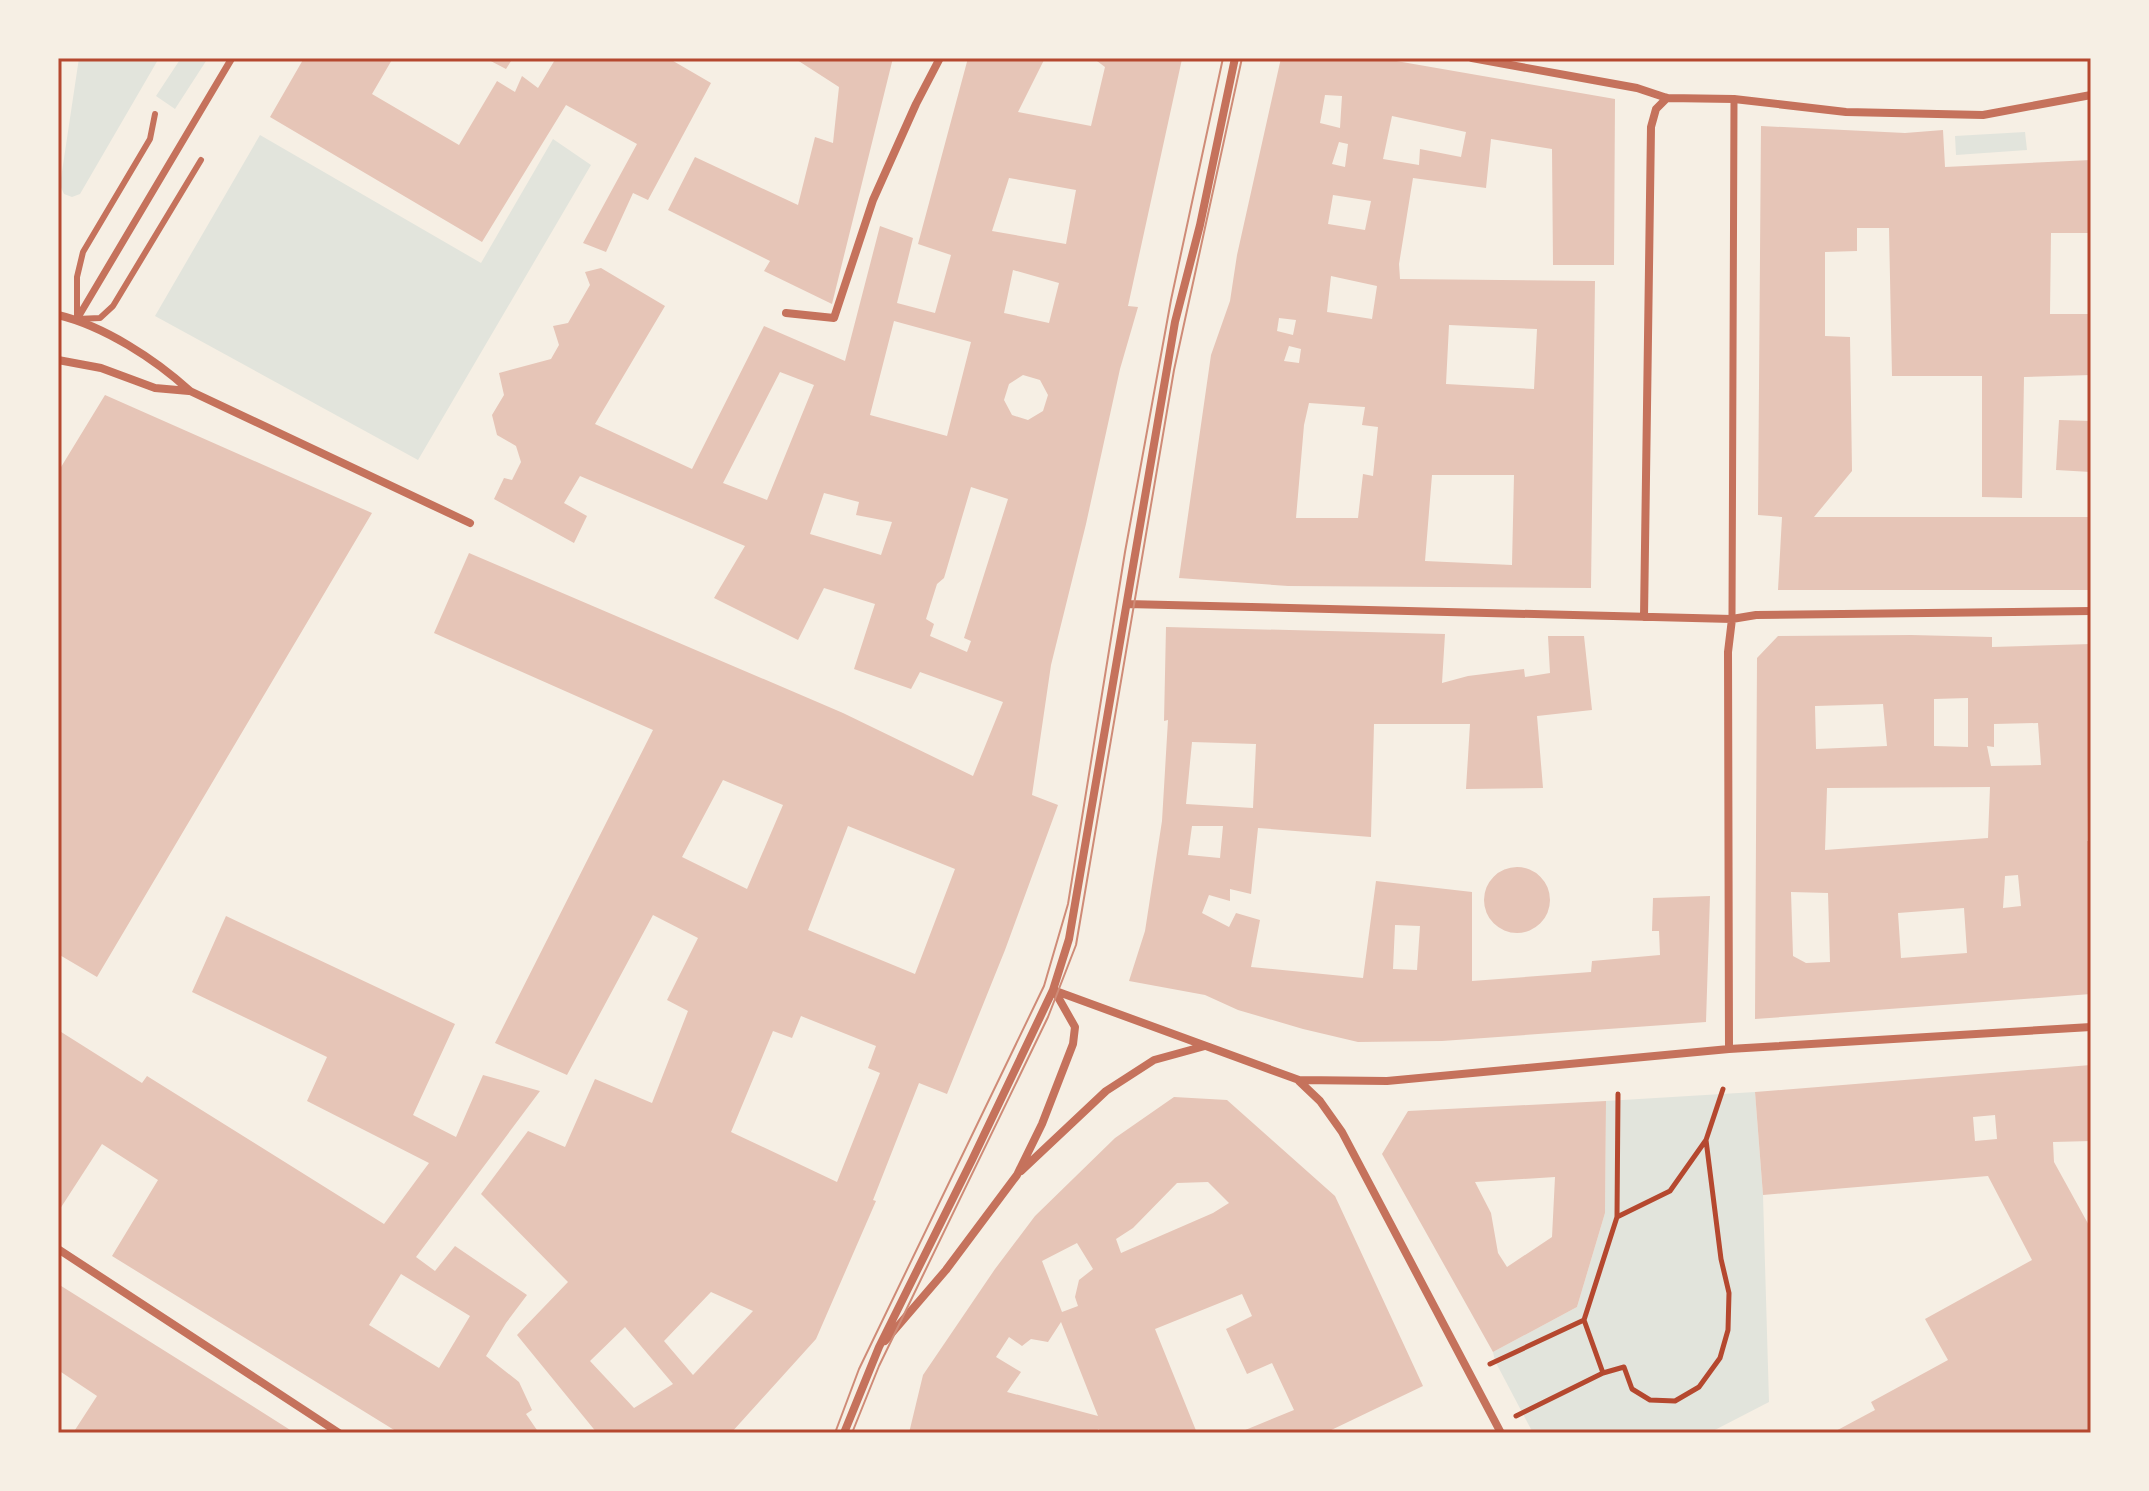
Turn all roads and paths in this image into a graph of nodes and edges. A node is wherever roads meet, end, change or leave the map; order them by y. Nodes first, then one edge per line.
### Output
1 (232, 58) edge
2 (940, 58) edge
3 (1235, 58) edge
4 (1472, 58) edge
5 (2091, 95) edge
6 (1667, 98) junction
7 (1734, 99) junction
8 (155, 114) dead end
9 (201, 160) dead end
10 (786, 313) dead end
11 (58, 315) edge
12 (77, 319) junction
13 (59, 362) edge
14 (190, 391) junction
15 (470, 523) dead end
16 (1127, 604) junction
17 (2091, 611) edge
18 (1644, 617) junction
19 (1732, 619) junction
20 (1053, 990) junction
21 (2091, 1027) edge
22 (1205, 1046) junction
23 (1729, 1049) junction
24 (1299, 1080) junction
25 (1723, 1089) dead end
26 (1618, 1094) dead end
27 (1706, 1140) junction
28 (1017, 1175) junction
29 (1617, 1217) junction
30 (58, 1249) edge
31 (1584, 1320) junction
32 (879, 1347) junction
33 (1489, 1365) dead end
34 (1603, 1373) junction
35 (1516, 1416) dead end
36 (339, 1433) edge
37 (844, 1433) edge
38 (1501, 1433) edge

1 - 12 street
2 - 10 street
3 - 16 street
4 - 6 street
5 - 7 street
6 - 7 street
6 - 18 street
7 - 19 street
8 - 12 lane
9 - 12 lane
11 - 12 street
12 - 14 street
13 - 14 street
14 - 15 street
16 - 18 street
16 - 20 street
17 - 19 street
18 - 19 street
19 - 23 street
20 - 22 street
20 - 28 street
20 - 32 street
21 - 23 street
22 - 24 street
22 - 28 street
23 - 24 street
24 - 38 street
25 - 27 path
26 - 29 path
27 - 29 path
27 - 34 path
28 - 32 street
29 - 31 path
30 - 36 street
31 - 33 path
31 - 34 path
32 - 37 street
34 - 35 path

